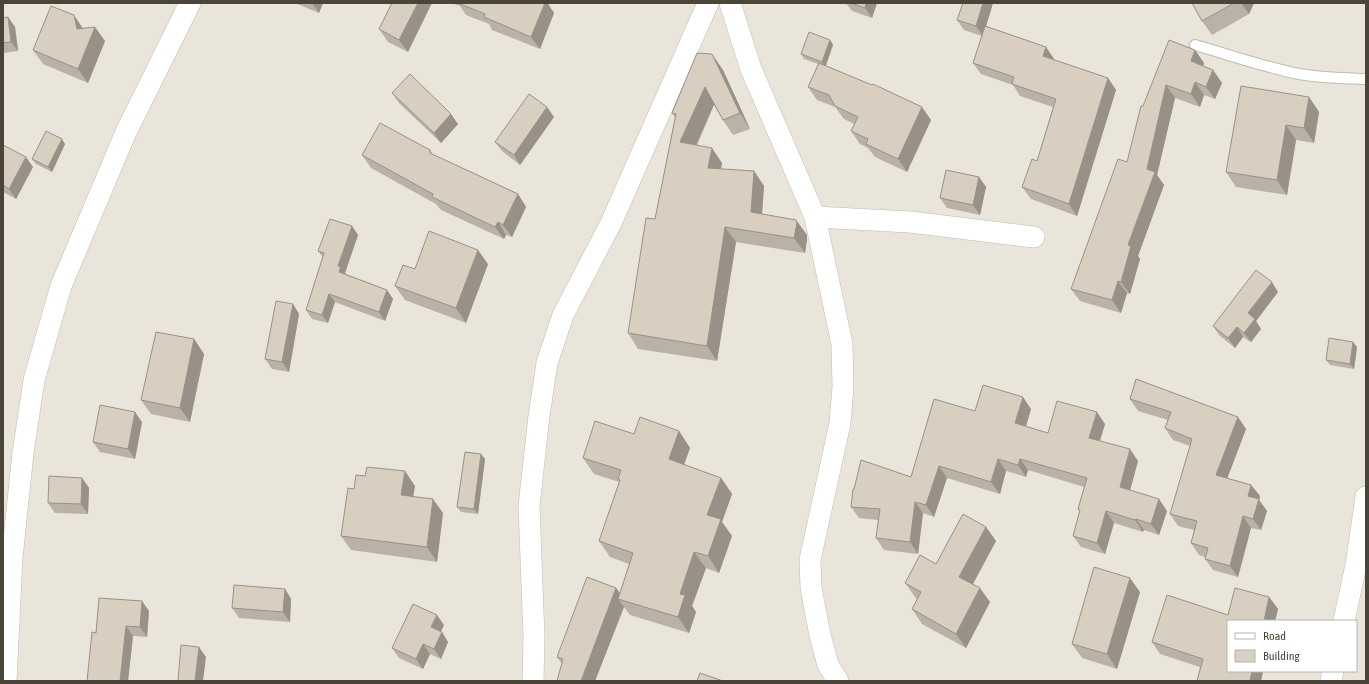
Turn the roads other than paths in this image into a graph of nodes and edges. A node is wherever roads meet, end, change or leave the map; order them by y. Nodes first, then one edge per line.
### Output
1 (190, 3) edge
2 (708, 3) edge
3 (730, 3) edge
4 (1196, 45) dead end
5 (1366, 79) edge
6 (815, 217) junction
7 (1034, 237) dead end
8 (1366, 497) edge
9 (1364, 533) edge
10 (1344, 620) edge
11 (6, 681) edge
12 (532, 681) edge
13 (838, 681) edge

1 - 11 street
2 - 12 street
3 - 6 street
4 - 5 lane
6 - 7 street
6 - 13 street
8 - 9 street
9 - 10 street

